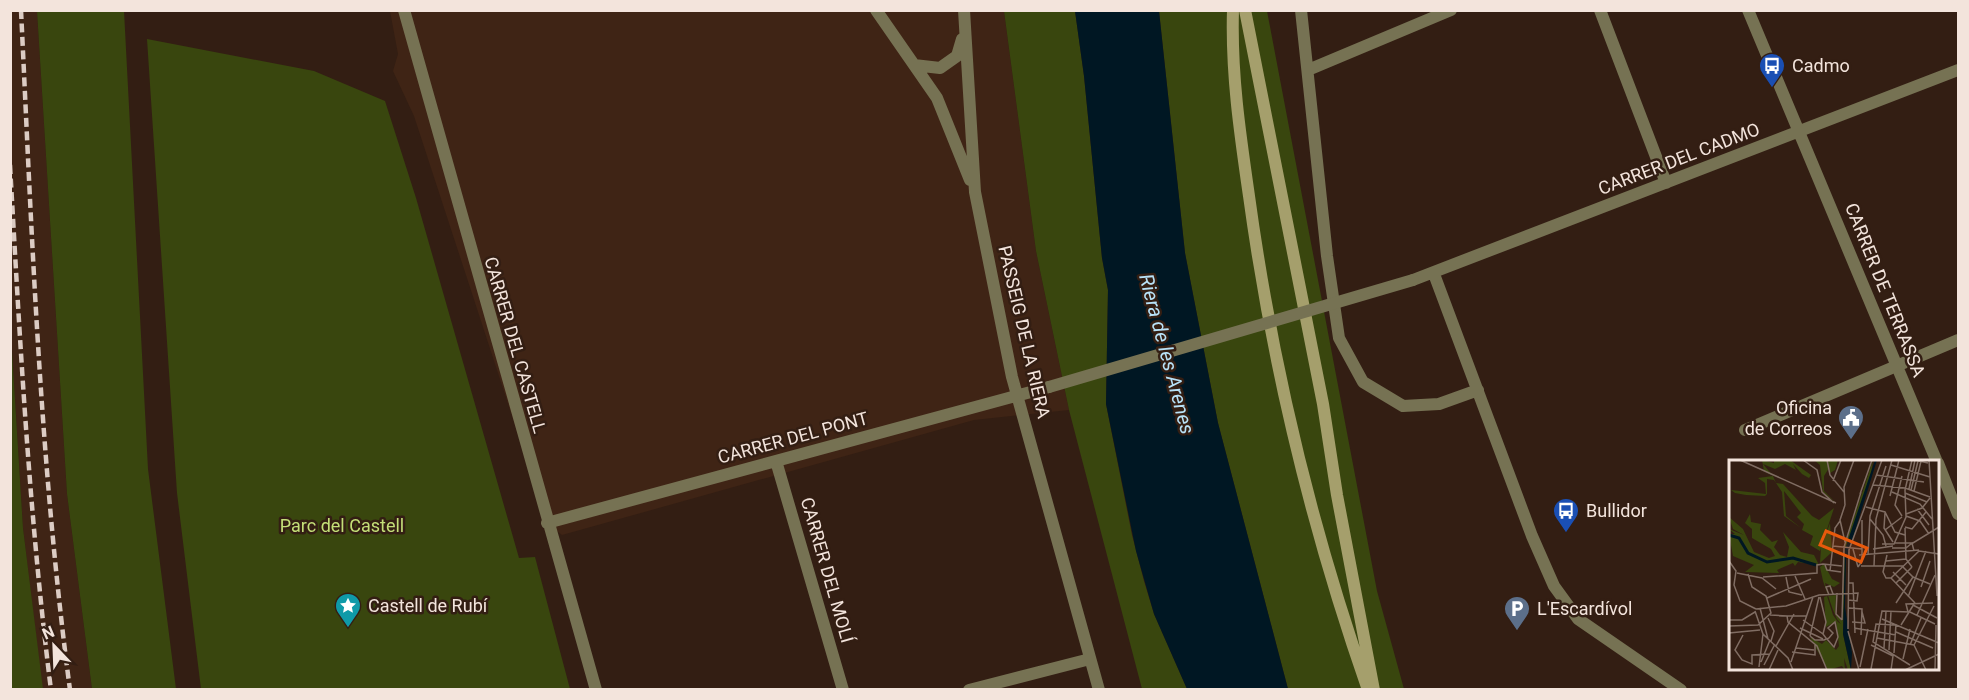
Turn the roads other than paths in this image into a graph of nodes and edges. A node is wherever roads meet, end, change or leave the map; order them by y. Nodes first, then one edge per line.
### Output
1 (404, 10) edge
2 (876, 10) edge
3 (964, 10) edge
4 (1233, 10) edge
5 (1245, 10) edge
6 (1301, 10) edge
7 (1451, 10) edge
8 (1600, 10) edge
9 (1748, 10) edge
10 (965, 25) junction
11 (914, 65) junction
12 (1308, 70) junction
13 (1959, 70) edge
14 (1801, 132) junction
15 (1666, 183) junction
16 (975, 192) junction
17 (1434, 274) junction
18 (1959, 340) edge
19 (1897, 364) junction
20 (1049, 387) joint
21 (1478, 390) junction
22 (1018, 395) junction
23 (1745, 430) dead end
24 (1936, 460) edge
25 (776, 461) junction
26 (1939, 467) edge
27 (1959, 514) edge
28 (547, 523) junction
29 (1090, 659) junction
30 (596, 690) edge
31 (843, 690) edge
32 (969, 690) edge
33 (1099, 690) edge
34 (1368, 690) edge
35 (1374, 690) edge
36 (1681, 690) edge

1 - 28 street, CARRER DEL CASTELL
2 - 11 street
3 - 10 street, PASSEIG DE LA RIERA
4 - 34 main road
5 - 35 main road
6 - 12 street
7 - 12 street
8 - 15 street
9 - 14 street, CARRER DE TERRASSA
10 - 11 street
10 - 16 street, PASSEIG DE LA RIERA
11 - 16 street
12 - 21 street
13 - 14 street, CARRER DEL CADMO
14 - 15 street, CARRER DEL CADMO
14 - 19 street, CARRER DE TERRASSA
15 - 17 street, CARRER DEL CADMO
16 - 22 street, PASSEIG DE LA RIERA
17 - 20 street, CARRER DEL CADMO, bridge
17 - 21 street
18 - 19 street
19 - 23 street
19 - 24 street, CARRER DE TERRASSA
20 - 22 street, CARRER DEL PONT
21 - 36 street
22 - 25 street, CARRER DEL PONT
22 - 29 street, PASSEIG DE LA RIERA
25 - 28 street, CARRER DEL PONT
25 - 31 street, CARRER DEL MOLÍ
26 - 27 street, CARRER DE TERRASSA
28 - 30 street, CARRER DEL CASTELL
29 - 32 street
29 - 33 street, PASSEIG DE LA RIERA

